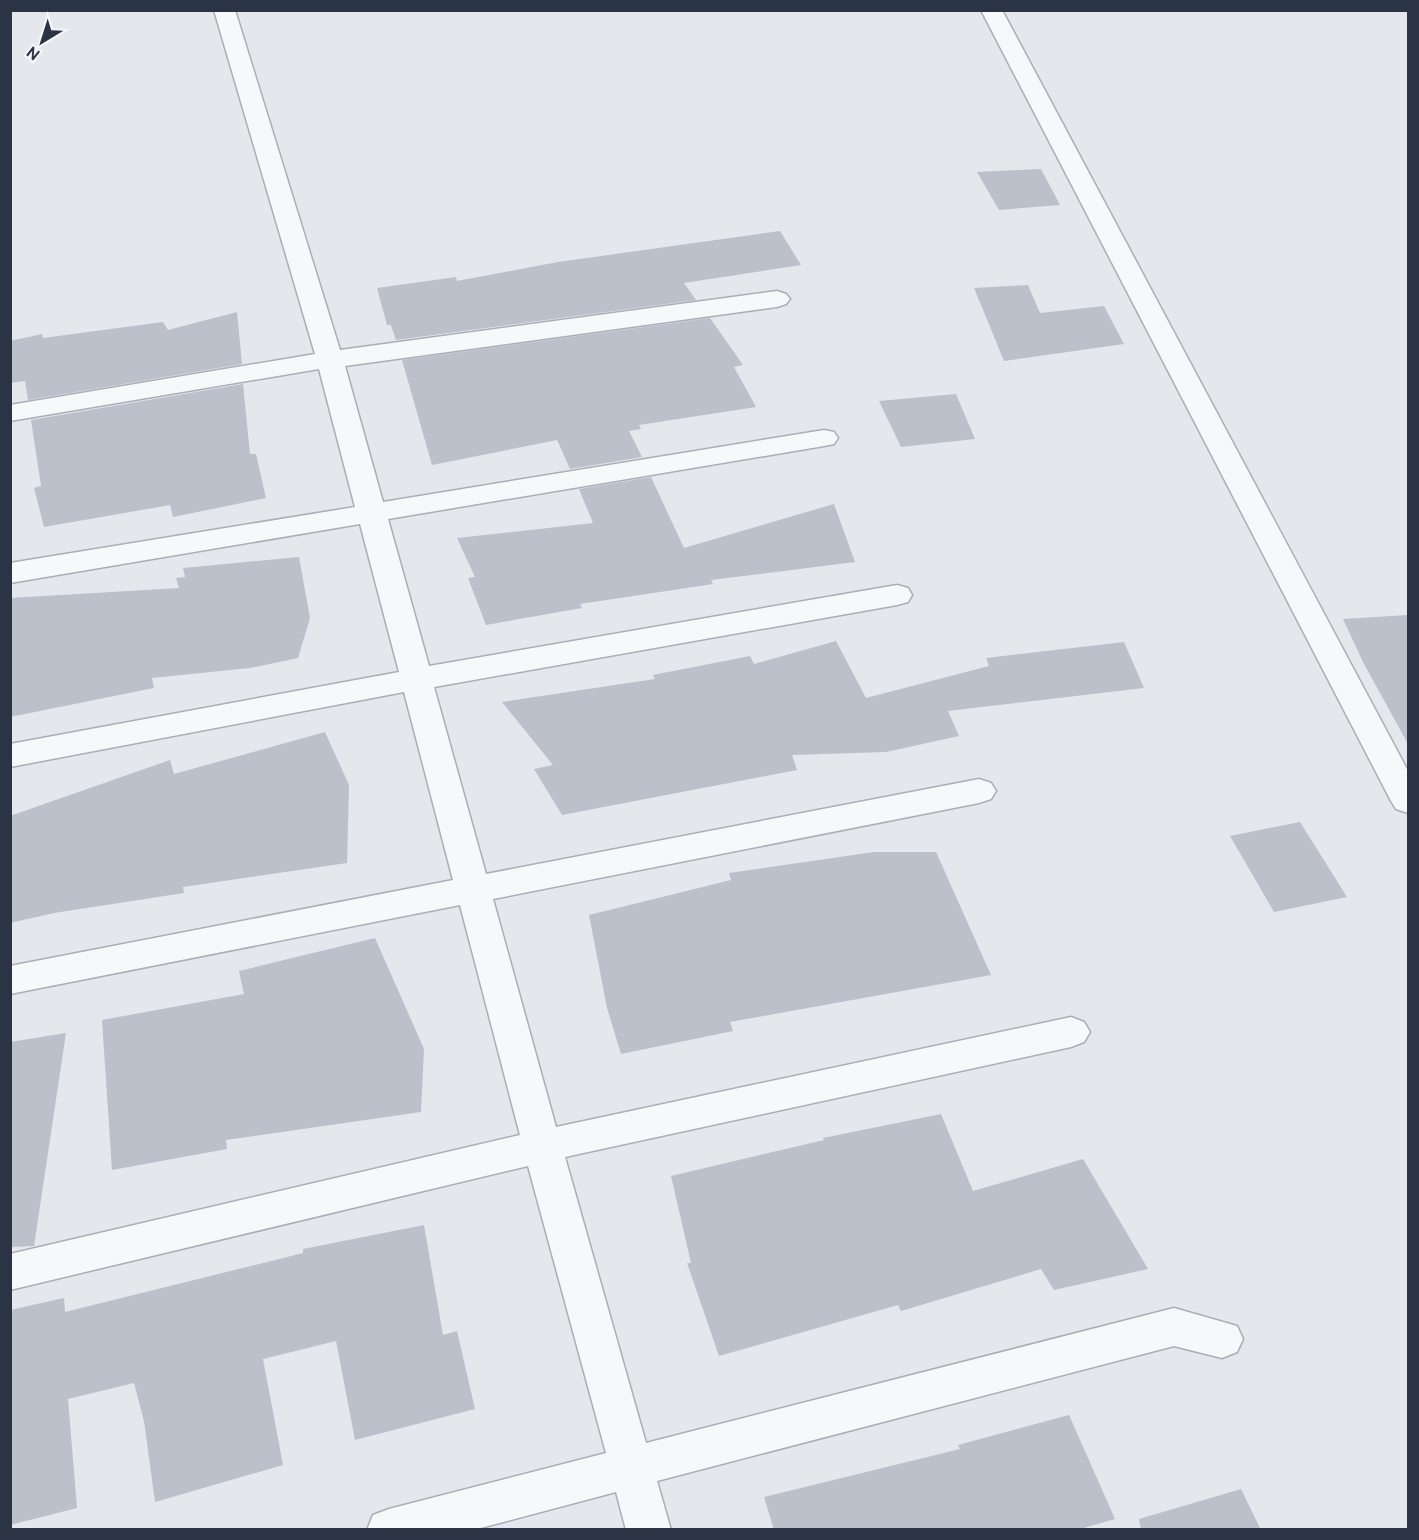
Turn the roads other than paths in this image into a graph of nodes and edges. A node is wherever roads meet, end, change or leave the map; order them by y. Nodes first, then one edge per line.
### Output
1 (224, 10) edge
2 (991, 10) edge
3 (777, 298) dead end
4 (328, 360) junction
5 (10, 413) edge
6 (824, 438) dead end
7 (373, 515) junction
8 (10, 573) edge
9 (897, 595) dead end
10 (417, 679) junction
11 (10, 756) edge
12 (979, 791) dead end
13 (1408, 801) edge
14 (475, 889) junction
15 (10, 980) edge
16 (1071, 1032) dead end
17 (542, 1146) junction
18 (10, 1272) edge
19 (1222, 1340) dead end
20 (634, 1466) junction
21 (389, 1530) edge
22 (649, 1530) edge

1 - 4 street
2 - 13 street
3 - 4 street
4 - 5 street
4 - 7 street
6 - 7 street
7 - 8 street
7 - 10 street
9 - 10 street
10 - 11 street
10 - 14 street
12 - 14 street
14 - 15 street
14 - 17 street
16 - 17 street
17 - 18 street
17 - 20 street
19 - 20 street
20 - 21 street
20 - 22 street

